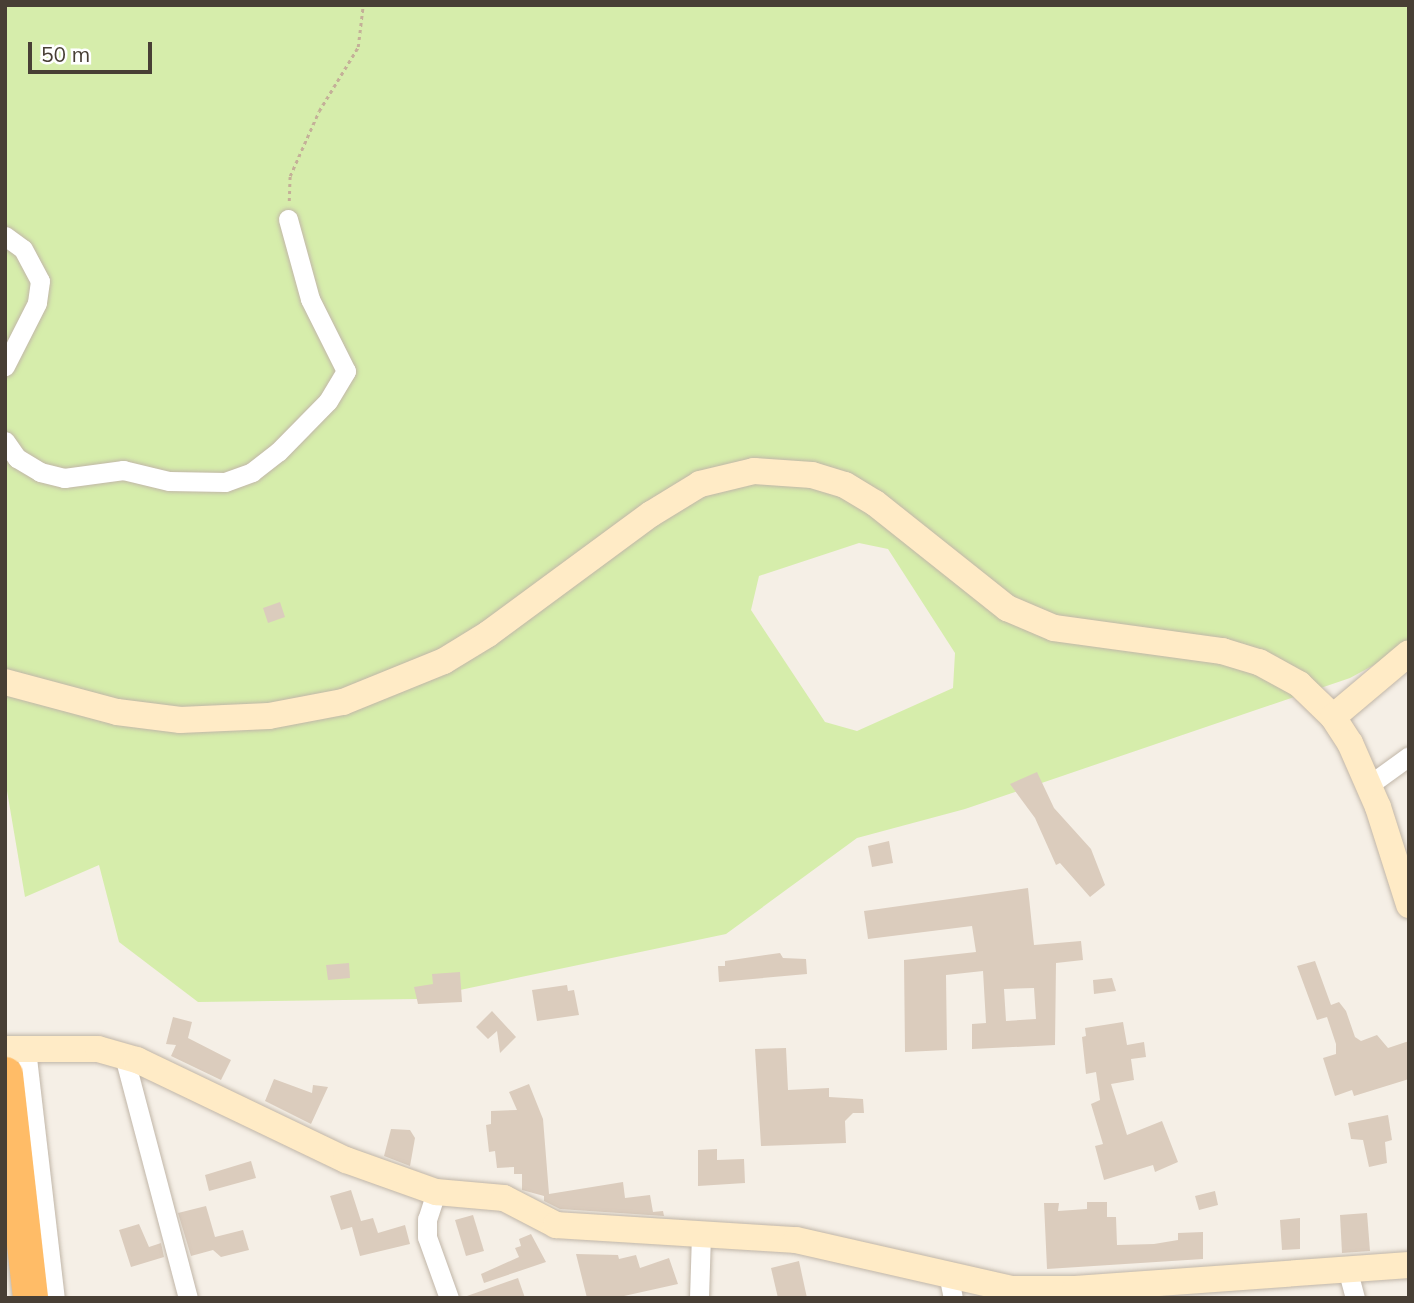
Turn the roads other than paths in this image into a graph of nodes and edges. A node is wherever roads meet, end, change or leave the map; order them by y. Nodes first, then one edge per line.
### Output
1 (288, 219) road end
2 (5, 236) edge
3 (5, 366) edge
4 (5, 441) edge
5 (1409, 653) edge
6 (5, 682) edge
7 (1334, 717) junction
8 (1409, 756) edge
9 (1369, 785) junction
10 (1409, 905) edge
11 (124, 1056) junction
12 (12, 1057) edge
13 (436, 1192) junction
14 (701, 1235) junction
15 (1409, 1265) edge
16 (1349, 1272) junction
17 (951, 1285) edge
18 (697, 1297) edge
19 (30, 1298) edge
20 (55, 1298) edge
21 (188, 1298) edge
22 (450, 1298) edge
23 (1356, 1298) edge

1 - 4 street
2 - 3 street
5 - 7 street
6 - 7 street
7 - 9 street
8 - 9 street
9 - 10 street
11 - 12 street
11 - 13 street
11 - 21 street
12 - 19 highway
12 - 20 street
13 - 14 street
13 - 22 street
14 - 17 street
14 - 18 street
15 - 16 street
16 - 17 street
16 - 23 street

